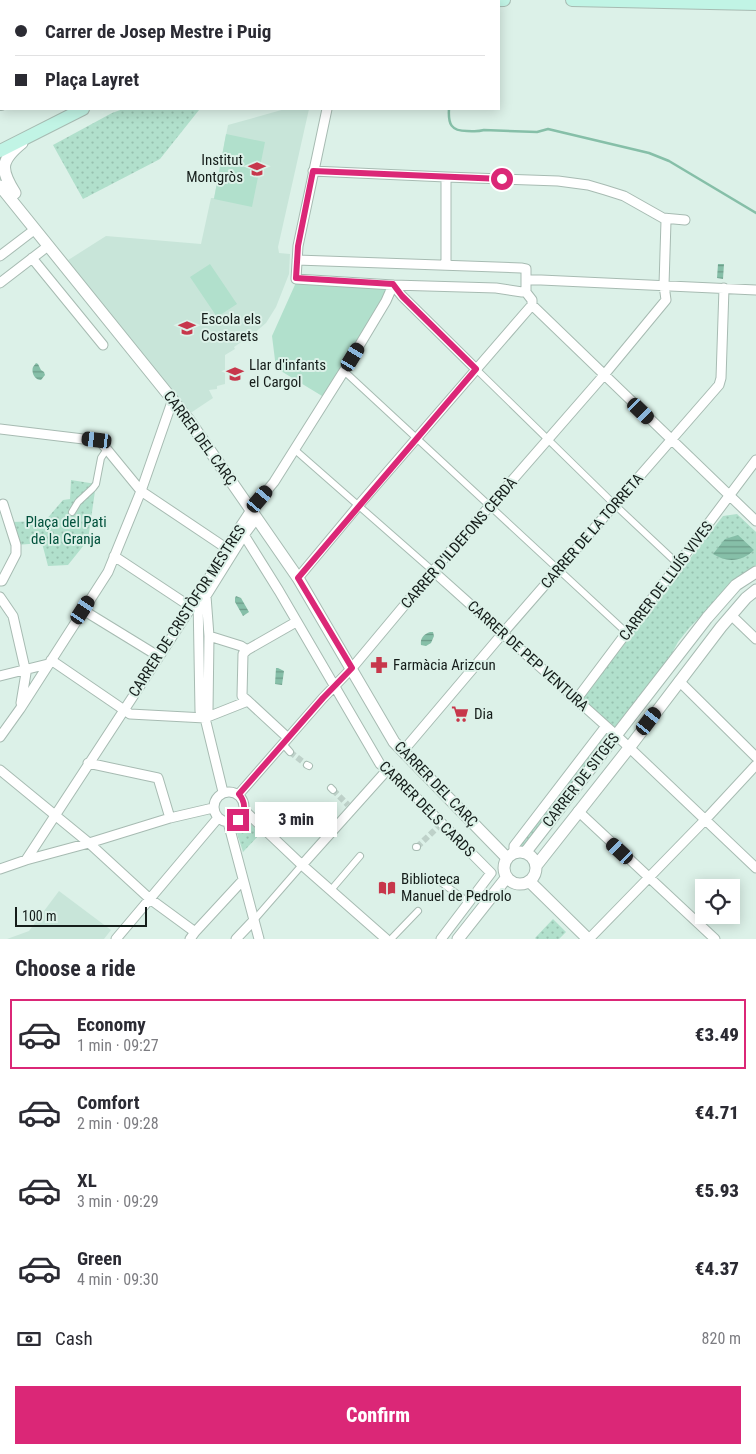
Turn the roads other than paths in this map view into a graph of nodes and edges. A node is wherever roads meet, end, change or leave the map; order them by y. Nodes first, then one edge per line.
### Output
1 (572, 0) edge
2 (756, 4) edge
3 (81, 110) edge
4 (327, 110) edge
5 (29, 137) junction
6 (0, 151) edge
7 (313, 171) junction
8 (446, 178) junction
9 (1, 188) edge
10 (665, 219) junction
11 (685, 220) dead end
12 (34, 230) junction
13 (45, 243) junction
14 (0, 256) edge
15 (32, 258) junction
16 (297, 260) junction
17 (446, 265) junction
18 (527, 280) junction
19 (0, 283) edge
20 (393, 284) junction
21 (664, 285) junction
22 (724, 288) junction
23 (756, 290) edge
24 (525, 292) junction
25 (532, 305) junction
26 (103, 345) dead end
27 (476, 369) junction
28 (344, 372) junction
29 (604, 375) junction
30 (173, 399) junction
31 (0, 429) edge
32 (416, 438) junction
33 (548, 440) junction
34 (672, 441) junction
35 (107, 449) junction
36 (294, 449) junction
37 (756, 460) edge
38 (141, 491) junction
39 (730, 495) junction
40 (2, 504) dead end
41 (615, 505) junction
42 (358, 506) junction
43 (490, 506) junction
44 (72, 512) dead end
45 (254, 514) junction
46 (756, 521) edge
47 (244, 535) junction
48 (226, 548) junction
49 (114, 556) junction
50 (679, 565) junction
51 (559, 569) junction
52 (433, 571) junction
53 (756, 572) edge
54 (298, 578) junction
55 (0, 581) edge
56 (756, 590) edge
57 (0, 597) edge
58 (198, 597) junction
59 (191, 607) junction
60 (83, 610) junction
61 (731, 615) junction
62 (296, 622) junction
63 (502, 633) junction
64 (627, 633) junction
65 (208, 636) junction
66 (756, 639) edge
67 (247, 650) junction
68 (158, 656) junction
69 (50, 662) junction
70 (352, 668) junction
71 (25, 670) junction
72 (0, 676) edge
73 (679, 681) junction
74 (334, 686) junction
75 (576, 700) junction
76 (248, 701) junction
77 (20, 708) junction
78 (123, 710) junction
79 (205, 718) junction
80 (606, 726) junction
81 (616, 735) junction
82 (0, 737) edge
83 (286, 741) junction
84 (629, 748) junction
85 (403, 751) junction
86 (290, 752) tunnel mouth
87 (756, 757) edge
88 (88, 763) junction
89 (756, 765) edge
90 (388, 769) junction
91 (0, 770) edge
92 (223, 792) junction
93 (239, 794) junction
94 (213, 808) junction
95 (244, 810) junction
96 (578, 811) junction
97 (55, 815) junction
98 (170, 818) junction
99 (218, 818) junction
100 (705, 820) junction
101 (228, 822) junction
102 (89, 843) junction
103 (515, 855) junction
104 (360, 856) dead end
105 (26, 860) junction
106 (302, 865) junction
107 (536, 866) junction
108 (756, 868) edge
109 (0, 869) edge
110 (507, 877) junction
111 (648, 877) junction
112 (243, 880) junction
113 (529, 881) junction
114 (442, 883) dead end
115 (331, 890) junction
116 (150, 899) junction
117 (468, 902) dead end
118 (418, 911) dead end
119 (254, 920) junction
120 (192, 935) edge
121 (383, 936) edge
122 (116, 939) edge
123 (236, 939) edge
124 (259, 939) edge
125 (370, 939) edge
126 (391, 939) edge
127 (440, 939) edge
128 (458, 939) edge
129 (589, 939) edge
130 (715, 939) edge

1 - 2 main road
3 - 5 main road
4 - 7 street
5 - 6 main road
5 - 13 street, CARRER DEL CARÇ
7 - 8 street
7 - 16 street
8 - 10 street
8 - 17 street
9 - 12 street, CARRER DEL CARÇ
10 - 11 street
10 - 21 street, CARRER D'ILDEFONS CERDÀ
12 - 13 street, CARRER DEL CARÇ
12 - 14 street
13 - 15 street
13 - 30 street, CARRER DEL CARÇ
15 - 19 street
15 - 26 street
16 - 17 street
16 - 20 street
17 - 18 street
18 - 21 street
18 - 24 street
20 - 24 street
20 - 27 street
20 - 28 street, CARRER DE CRISTÒFOR MESTRES
21 - 22 street
21 - 29 street, CARRER D'ILDEFONS CERDÀ
22 - 23 street
22 - 34 street, CARRER DE LA TORRETA
24 - 25 street
25 - 27 street
25 - 29 street
27 - 32 street
27 - 33 street
28 - 32 street
28 - 36 street, CARRER DE CRISTÒFOR MESTRES
29 - 33 street, CARRER D'ILDEFONS CERDÀ
29 - 34 street
30 - 38 street
30 - 45 street, CARRER DEL CARÇ
31 - 35 street
32 - 42 street
32 - 43 street
33 - 41 street
33 - 43 street, CARRER D'ILDEFONS CERDÀ
34 - 39 street
34 - 41 street, CARRER DE LA TORRETA
35 - 38 street
35 - 44 street
36 - 42 street, CARRER DE PEP VENTURA
36 - 45 street, CARRER DE CRISTÒFOR MESTRES
37 - 39 street, CARRER DE LLUÍS VIVES
38 - 48 street
38 - 49 street
39 - 46 street
39 - 50 street, CARRER DE LLUÍS VIVES
40 - 55 street
41 - 50 street
41 - 51 street, CARRER DE LA TORRETA
42 - 52 street, CARRER DE PEP VENTURA
42 - 54 street
43 - 51 street
43 - 52 street, CARRER D'ILDEFONS CERDÀ
45 - 47 street
45 - 48 street, CARRER DE CRISTÒFOR MESTRES
45 - 54 street, CARRER DEL CARÇ
47 - 62 street, CARRER DELS CARDS
47 - 65 street
48 - 58 street, CARRER DE CRISTÒFOR MESTRES
49 - 59 street
49 - 60 street
50 - 64 street, CARRER DE LLUÍS VIVES
51 - 63 street, CARRER DE LA TORRETA
51 - 64 street
52 - 63 street, CARRER DE PEP VENTURA
52 - 70 street, CARRER D'ILDEFONS CERDÀ
53 - 81 street, CARRER DE SITGES
54 - 70 street, CARRER DEL CARÇ
56 - 61 street
57 - 71 street
58 - 59 street, CARRER DE CRISTÒFOR MESTRES
58 - 79 street
59 - 68 street, CARRER DE CRISTÒFOR MESTRES
60 - 68 street
60 - 69 street
61 - 66 street
61 - 73 street
62 - 67 street
62 - 74 street, CARRER DELS CARDS
63 - 75 street, CARRER DE PEP VENTURA
63 - 85 street, CARRER DE LA TORRETA
64 - 75 street, CARRER DE LLUÍS VIVES
65 - 67 street
65 - 79 street
67 - 76 street
68 - 78 street, CARRER DE CRISTÒFOR MESTRES
69 - 71 street
69 - 77 street
69 - 78 street
70 - 74 street, CARRER D'ILDEFONS CERDÀ
70 - 85 street, CARRER DEL CARÇ
71 - 72 street
71 - 77 street
73 - 84 street
73 - 87 street
74 - 83 street, CARRER D'ILDEFONS CERDÀ
74 - 90 street, CARRER DELS CARDS
75 - 80 street, CARRER DE PEP VENTURA
76 - 79 street
76 - 83 street
77 - 82 street
78 - 79 street
78 - 88 street, CARRER DE CRISTÒFOR MESTRES
79 - 92 street
80 - 81 street, CARRER DE PEP VENTURA
80 - 103 street, CARRER DE SITGES
81 - 84 street, CARRER DE PEP VENTURA
81 - 103 street, CARRER DE SITGES
83 - 86 street
83 - 93 street, CARRER D'ILDEFONS CERDÀ
84 - 96 street
84 - 100 street, CARRER DE PEP VENTURA
85 - 103 street, CARRER DEL CARÇ
88 - 97 street, CARRER DE CRISTÒFOR MESTRES
88 - 98 street
89 - 100 street
90 - 106 street
90 - 127 street, CARRER DELS CARDS
91 - 97 street
92 - 93 street
92 - 94 street
93 - 95 street
94 - 98 street
94 - 99 street
95 - 101 street
95 - 106 street
96 - 107 street
96 - 111 street
97 - 102 street
97 - 105 street, CARRER DE CRISTÒFOR MESTRES
98 - 102 street
99 - 101 street
99 - 116 street
100 - 108 street, CARRER DE PEP VENTURA
100 - 111 street
101 - 112 street
102 - 105 street
102 - 116 street
103 - 107 street
103 - 110 street
104 - 115 street
105 - 109 street
106 - 115 street
106 - 119 street
107 - 113 street
110 - 113 street
110 - 128 street
111 - 129 street
111 - 130 street
112 - 119 street
112 - 120 street
113 - 129 street
114 - 117 street
115 - 121 street
116 - 120 street
116 - 122 street
118 - 126 street
119 - 123 street
119 - 124 street
121 - 125 street

